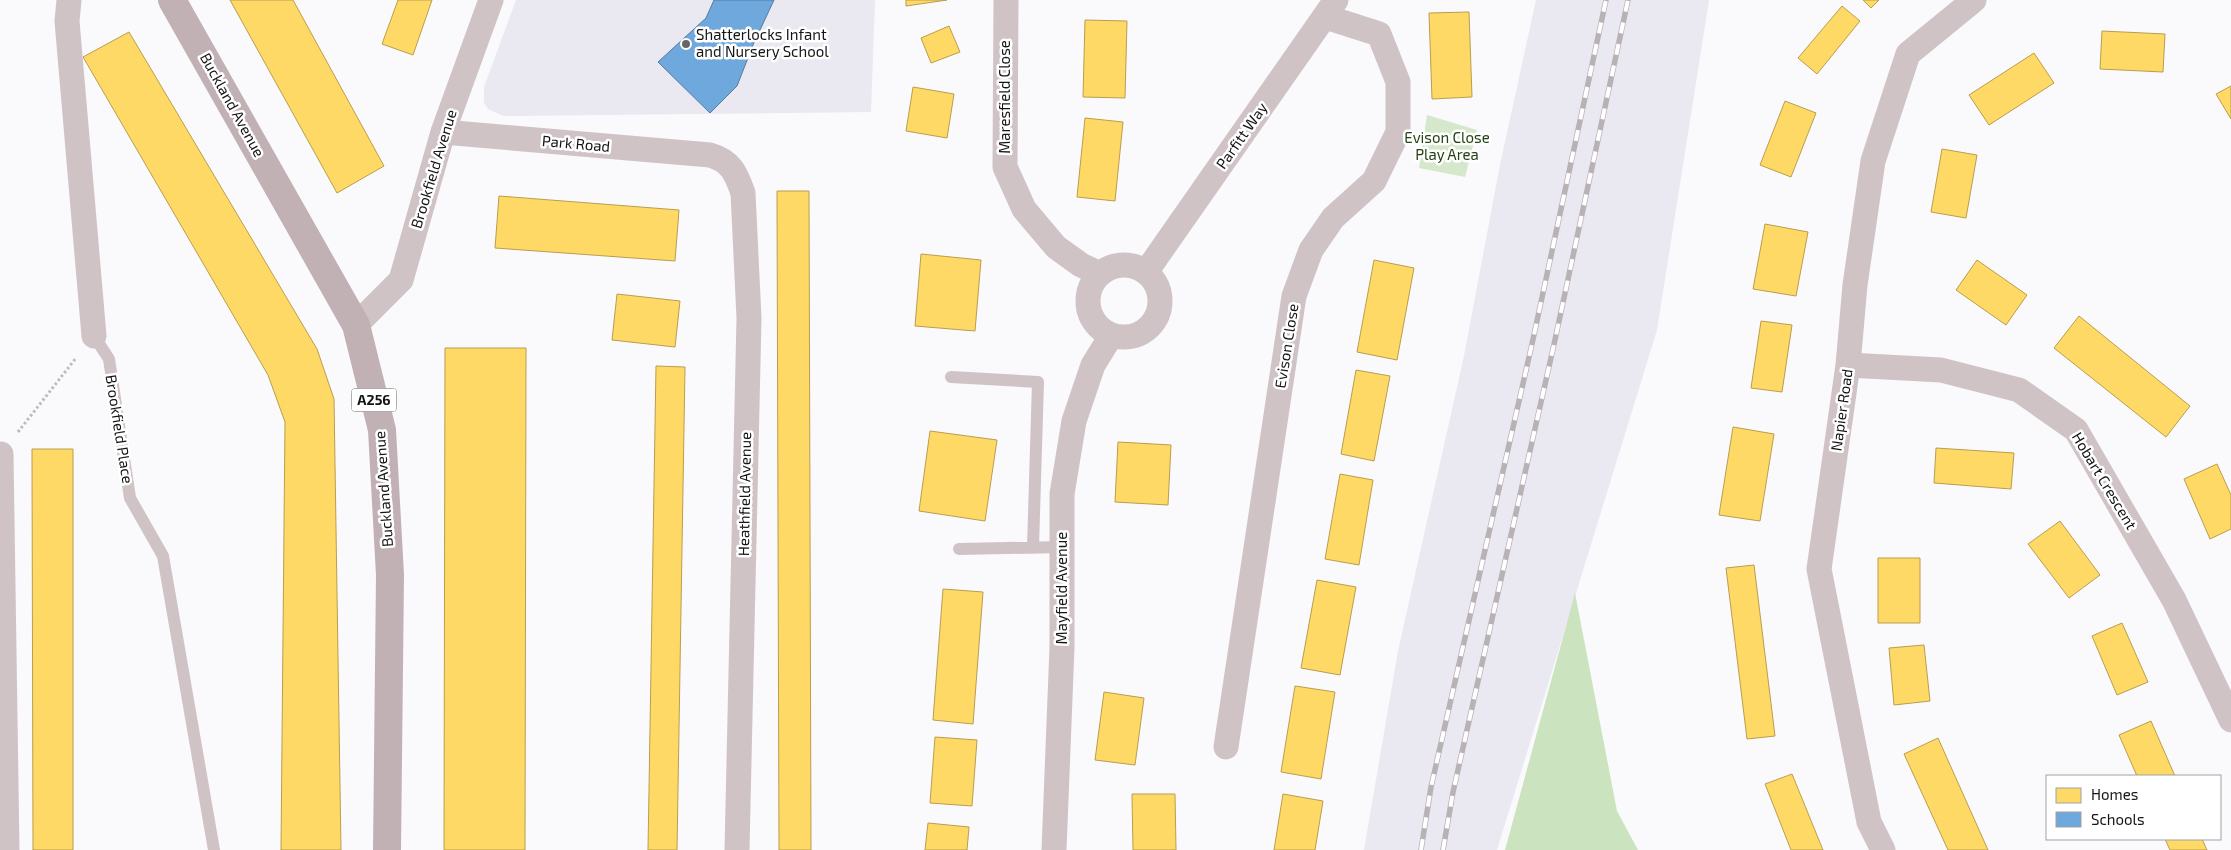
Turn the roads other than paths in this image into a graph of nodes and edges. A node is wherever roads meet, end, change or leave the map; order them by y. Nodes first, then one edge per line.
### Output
1 (69, 0) edge
2 (172, 0) edge
3 (491, 0) edge
4 (1006, 0) edge
5 (1974, 0) edge
6 (1331, 9) edge
7 (443, 132) junction
8 (710, 155) joint
9 (1146, 272) junction
10 (1100, 274) junction
11 (356, 325) junction
12 (94, 336) joint
13 (1111, 336) junction
14 (1848, 365) junction
15 (951, 377) dead end
16 (1, 454) edge
17 (1062, 546) junction
18 (1033, 547) junction
19 (959, 549) dead end
20 (2231, 720) edge
21 (1226, 747) dead end
22 (7, 850) edge
23 (214, 850) edge
24 (387, 850) edge
25 (737, 850) edge
26 (1054, 850) edge
27 (1883, 850) edge

1 - 12 street, Brookfield Place
2 - 11 main road, Buckland Avenue / A256
3 - 7 street, Brookfield Avenue
4 - 10 street, Maresfield Close
5 - 14 street, Napier Road
6 - 9 street, Parfitt Way
6 - 21 street, Evison Close
7 - 8 street, Park Road
7 - 11 street, Brookfield Avenue
8 - 25 street, Heathfield Avenue
9 - 10 street
9 - 13 street
10 - 13 street
11 - 24 main road, Buckland Avenue / A256
12 - 23 lane, Brookfield Place
13 - 17 street, Mayfield Avenue
14 - 20 street, Hobart Crescent
14 - 27 street, Napier Road
15 - 18 lane
16 - 22 street
17 - 18 lane
17 - 26 street, Mayfield Avenue
18 - 19 lane

